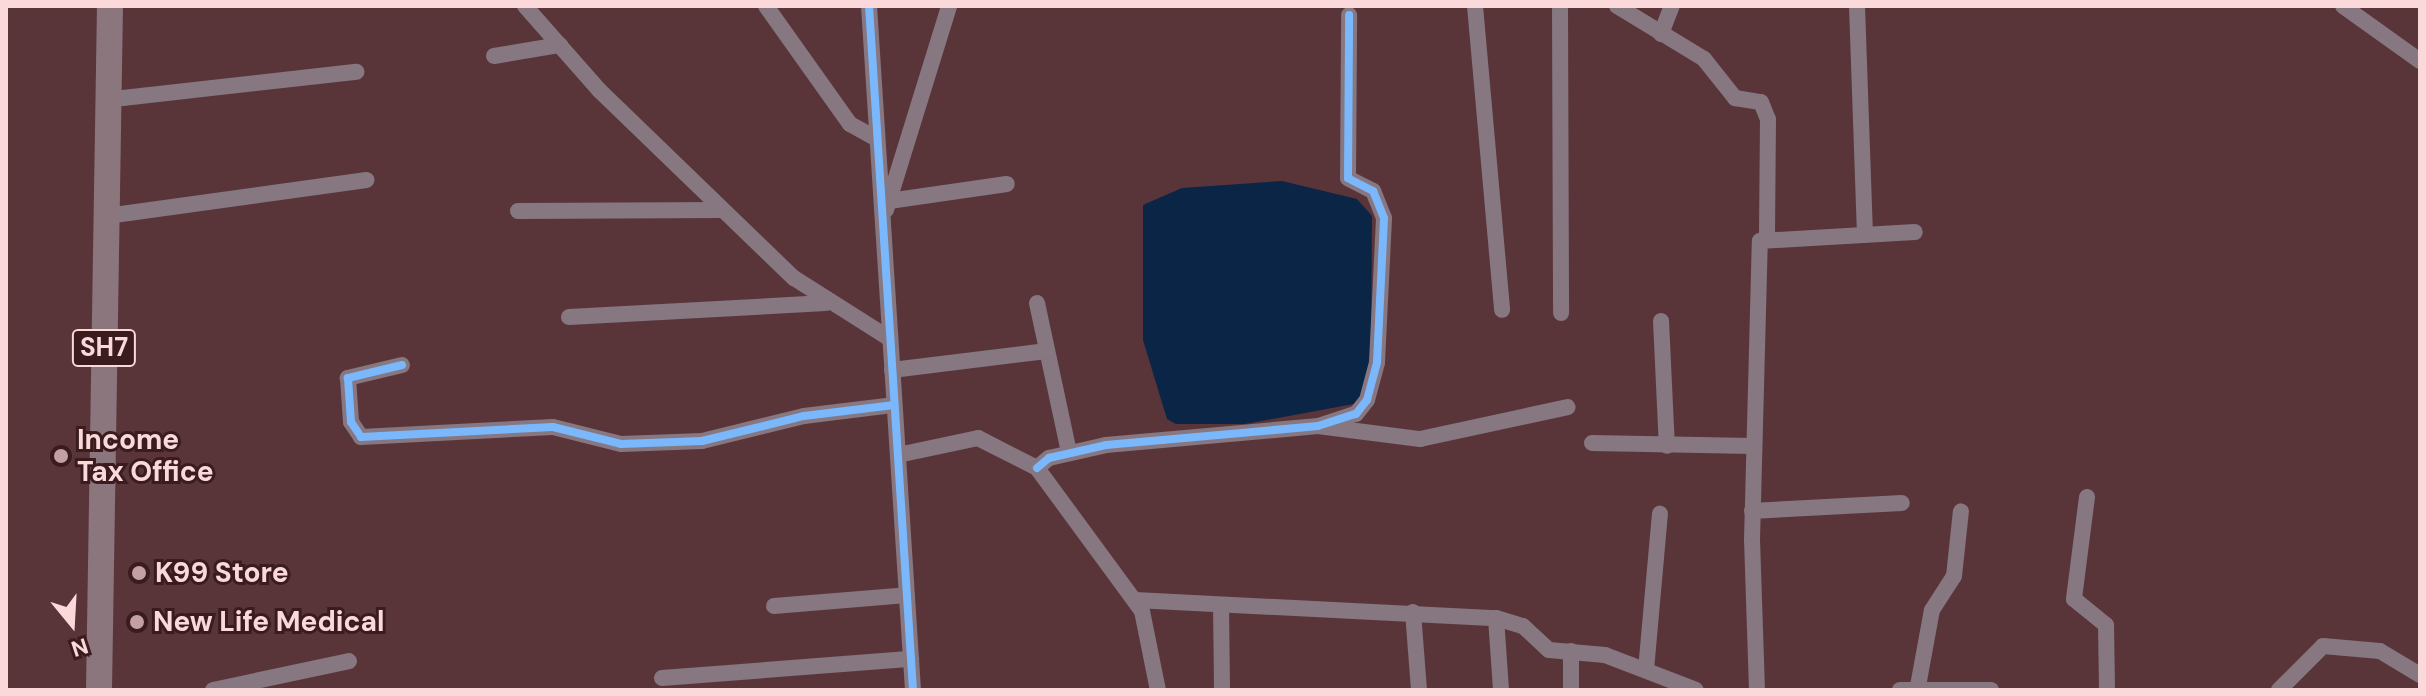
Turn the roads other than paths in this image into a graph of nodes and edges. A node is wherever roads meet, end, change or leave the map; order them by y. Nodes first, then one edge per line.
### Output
1 (110, 6) edge
2 (525, 6) edge
3 (766, 6) edge
4 (869, 6) edge
5 (949, 6) edge
6 (1475, 6) edge
7 (1560, 6) edge
8 (1617, 6) edge
9 (1672, 6) edge
10 (1857, 6) edge
11 (2343, 6) edge
12 (1349, 15) dead end
13 (1661, 34) junction
14 (560, 45) junction
15 (494, 56) dead end
16 (2420, 61) edge
17 (356, 72) dead end
18 (114, 99) junction
19 (877, 139) junction
20 (367, 180) dead end
21 (1007, 184) dead end
22 (889, 201) junction
23 (722, 210) junction
24 (518, 211) dead end
25 (107, 216) junction
26 (882, 219) junction
27 (1915, 232) dead end
28 (1865, 235) junction
29 (1767, 236) junction
30 (826, 303) junction
31 (1037, 303) dead end
32 (1502, 310) dead end
33 (1561, 313) dead end
34 (569, 317) dead end
35 (1661, 321) dead end
36 (890, 339) junction
37 (1047, 351) junction
38 (402, 365) dead end
39 (892, 370) junction
40 (894, 405) junction
41 (1568, 407) dead end
42 (1318, 426) junction
43 (1592, 443) dead end
44 (1667, 446) junction
45 (1753, 446) junction
46 (1069, 452) junction
47 (898, 455) junction
48 (1037, 468) junction
49 (2087, 497) dead end
50 (1902, 503) dead end
51 (1752, 511) junction
52 (1961, 511) dead end
53 (1660, 514) dead end
54 (907, 595) junction
55 (1135, 600) junction
56 (1221, 605) junction
57 (774, 606) dead end
58 (1413, 612) junction
59 (1496, 618) junction
60 (1571, 651) junction
61 (911, 659) junction
62 (349, 661) dead end
63 (1646, 670) junction
64 (2420, 675) edge
65 (662, 678) dead end
66 (1918, 686) junction
67 (99, 690) edge
68 (213, 690) edge
69 (913, 690) edge
70 (1158, 690) edge
71 (1222, 690) edge
72 (1419, 690) edge
73 (1501, 690) edge
74 (1571, 690) edge
75 (1696, 690) edge
76 (1757, 690) edge
77 (1900, 690) edge
78 (1991, 690) edge
79 (2107, 690) edge
80 (2279, 690) edge

1 - 18 main road, SH7
2 - 14 street
3 - 19 street
4 - 19 street
5 - 22 street
6 - 32 street
7 - 33 street
8 - 13 street
9 - 13 street
10 - 28 street
11 - 16 street
12 - 42 street
13 - 29 street
14 - 15 street
14 - 23 street
17 - 18 street
18 - 25 main road, SH7
19 - 26 street
20 - 25 street
21 - 22 street
22 - 26 street
23 - 24 street
23 - 30 street
25 - 67 main road, SH7
26 - 36 street
27 - 28 street
28 - 29 street
29 - 45 street
30 - 34 street
30 - 36 street
31 - 37 street
35 - 44 street
36 - 39 street
37 - 39 street
37 - 46 street
38 - 40 street
39 - 40 street
40 - 47 street
41 - 42 street
42 - 46 street
43 - 44 street
44 - 45 street
45 - 51 street
46 - 48 street
47 - 48 street
47 - 54 street
48 - 55 street
49 - 79 street
50 - 51 street
51 - 76 street
52 - 66 street
53 - 63 street
54 - 57 street
54 - 61 street
55 - 56 street
55 - 70 street
56 - 58 street
56 - 71 street
58 - 59 street
58 - 72 street
59 - 60 street
59 - 73 street
60 - 63 street
60 - 74 street
61 - 65 street
61 - 69 street
62 - 68 street
63 - 75 street
64 - 80 street
66 - 77 street
66 - 78 street

